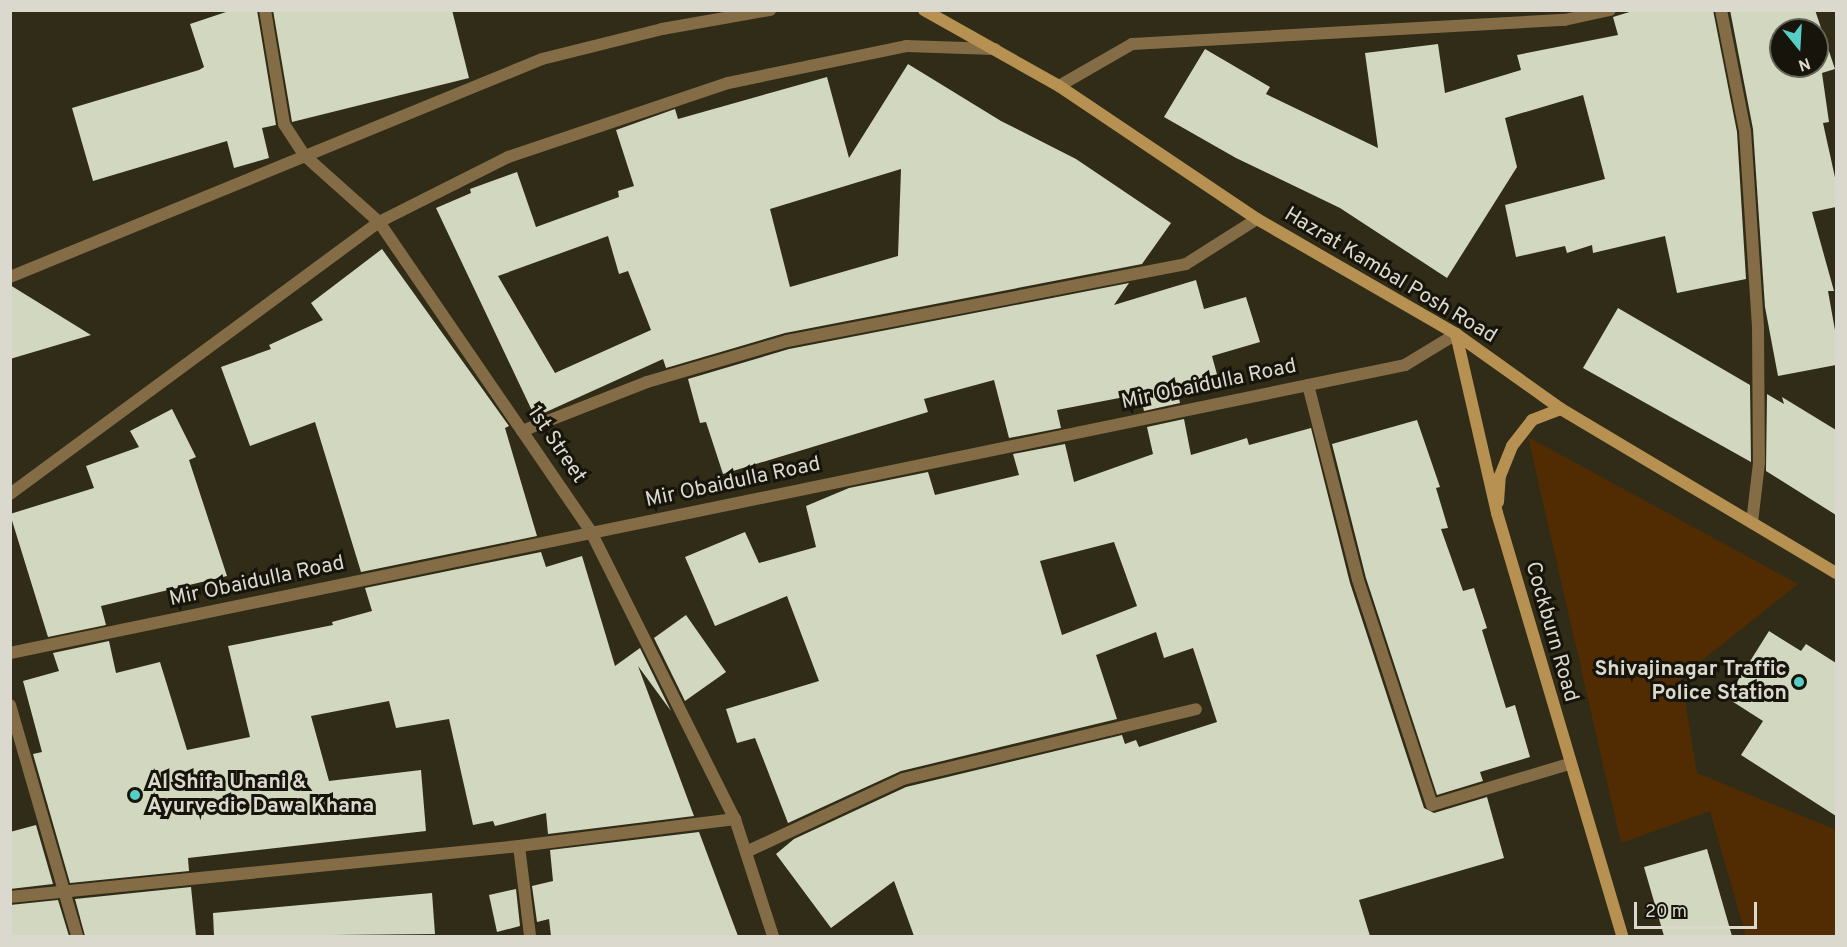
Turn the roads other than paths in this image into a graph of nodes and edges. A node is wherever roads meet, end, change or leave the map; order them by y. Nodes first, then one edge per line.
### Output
1 (265, 10) edge
2 (770, 10) edge
3 (924, 10) edge
4 (1611, 10) edge
5 (1721, 10) edge
6 (996, 49) junction
7 (1059, 86) junction
8 (304, 155) junction
9 (1257, 219) junction
10 (380, 222) junction
11 (10, 277) edge
12 (1456, 334) junction
13 (1308, 385) junction
14 (1561, 409) junction
15 (522, 430) junction
16 (10, 494) edge
17 (1497, 513) junction
18 (1752, 523) junction
19 (591, 531) junction
20 (1836, 573) edge
21 (10, 654) edge
22 (10, 705) edge
23 (1196, 709) dead end
24 (1569, 764) junction
25 (735, 819) junction
26 (519, 846) junction
27 (746, 852) junction
28 (62, 890) junction
29 (10, 897) edge
30 (77, 936) edge
31 (530, 936) edge
32 (774, 936) edge
33 (1622, 936) edge

1 - 8 street, 1st Street
2 - 8 street
3 - 6 street, Hazrat Kambal Posh Road
4 - 7 street
5 - 18 street
6 - 7 street, Hazrat Kambal Posh Road
6 - 10 street
7 - 9 street, Hazrat Kambal Posh Road
8 - 10 street, 1st Street
8 - 11 street
9 - 12 street, Hazrat Kambal Posh Road
9 - 15 street
10 - 15 street, 1st Street
10 - 16 street
12 - 13 street, Mir Obaidulla Road
12 - 14 street, Hazrat Kambal Posh Road
12 - 17 street, Cockburn Road
13 - 19 street, Mir Obaidulla Road
13 - 24 street
14 - 17 street
14 - 18 street, Hazrat Kambal Posh Road
15 - 19 street, 1st Street
17 - 24 street, Cockburn Road
18 - 20 street, Hazrat Kambal Posh Road
19 - 21 street, Mir Obaidulla Road
19 - 25 street, 1st Street
22 - 28 street
23 - 27 street
24 - 33 street, Cockburn Road
25 - 26 street
25 - 27 street, 1st Street
26 - 28 street
26 - 31 street
27 - 32 street, 1st Street
28 - 29 street
28 - 30 street

